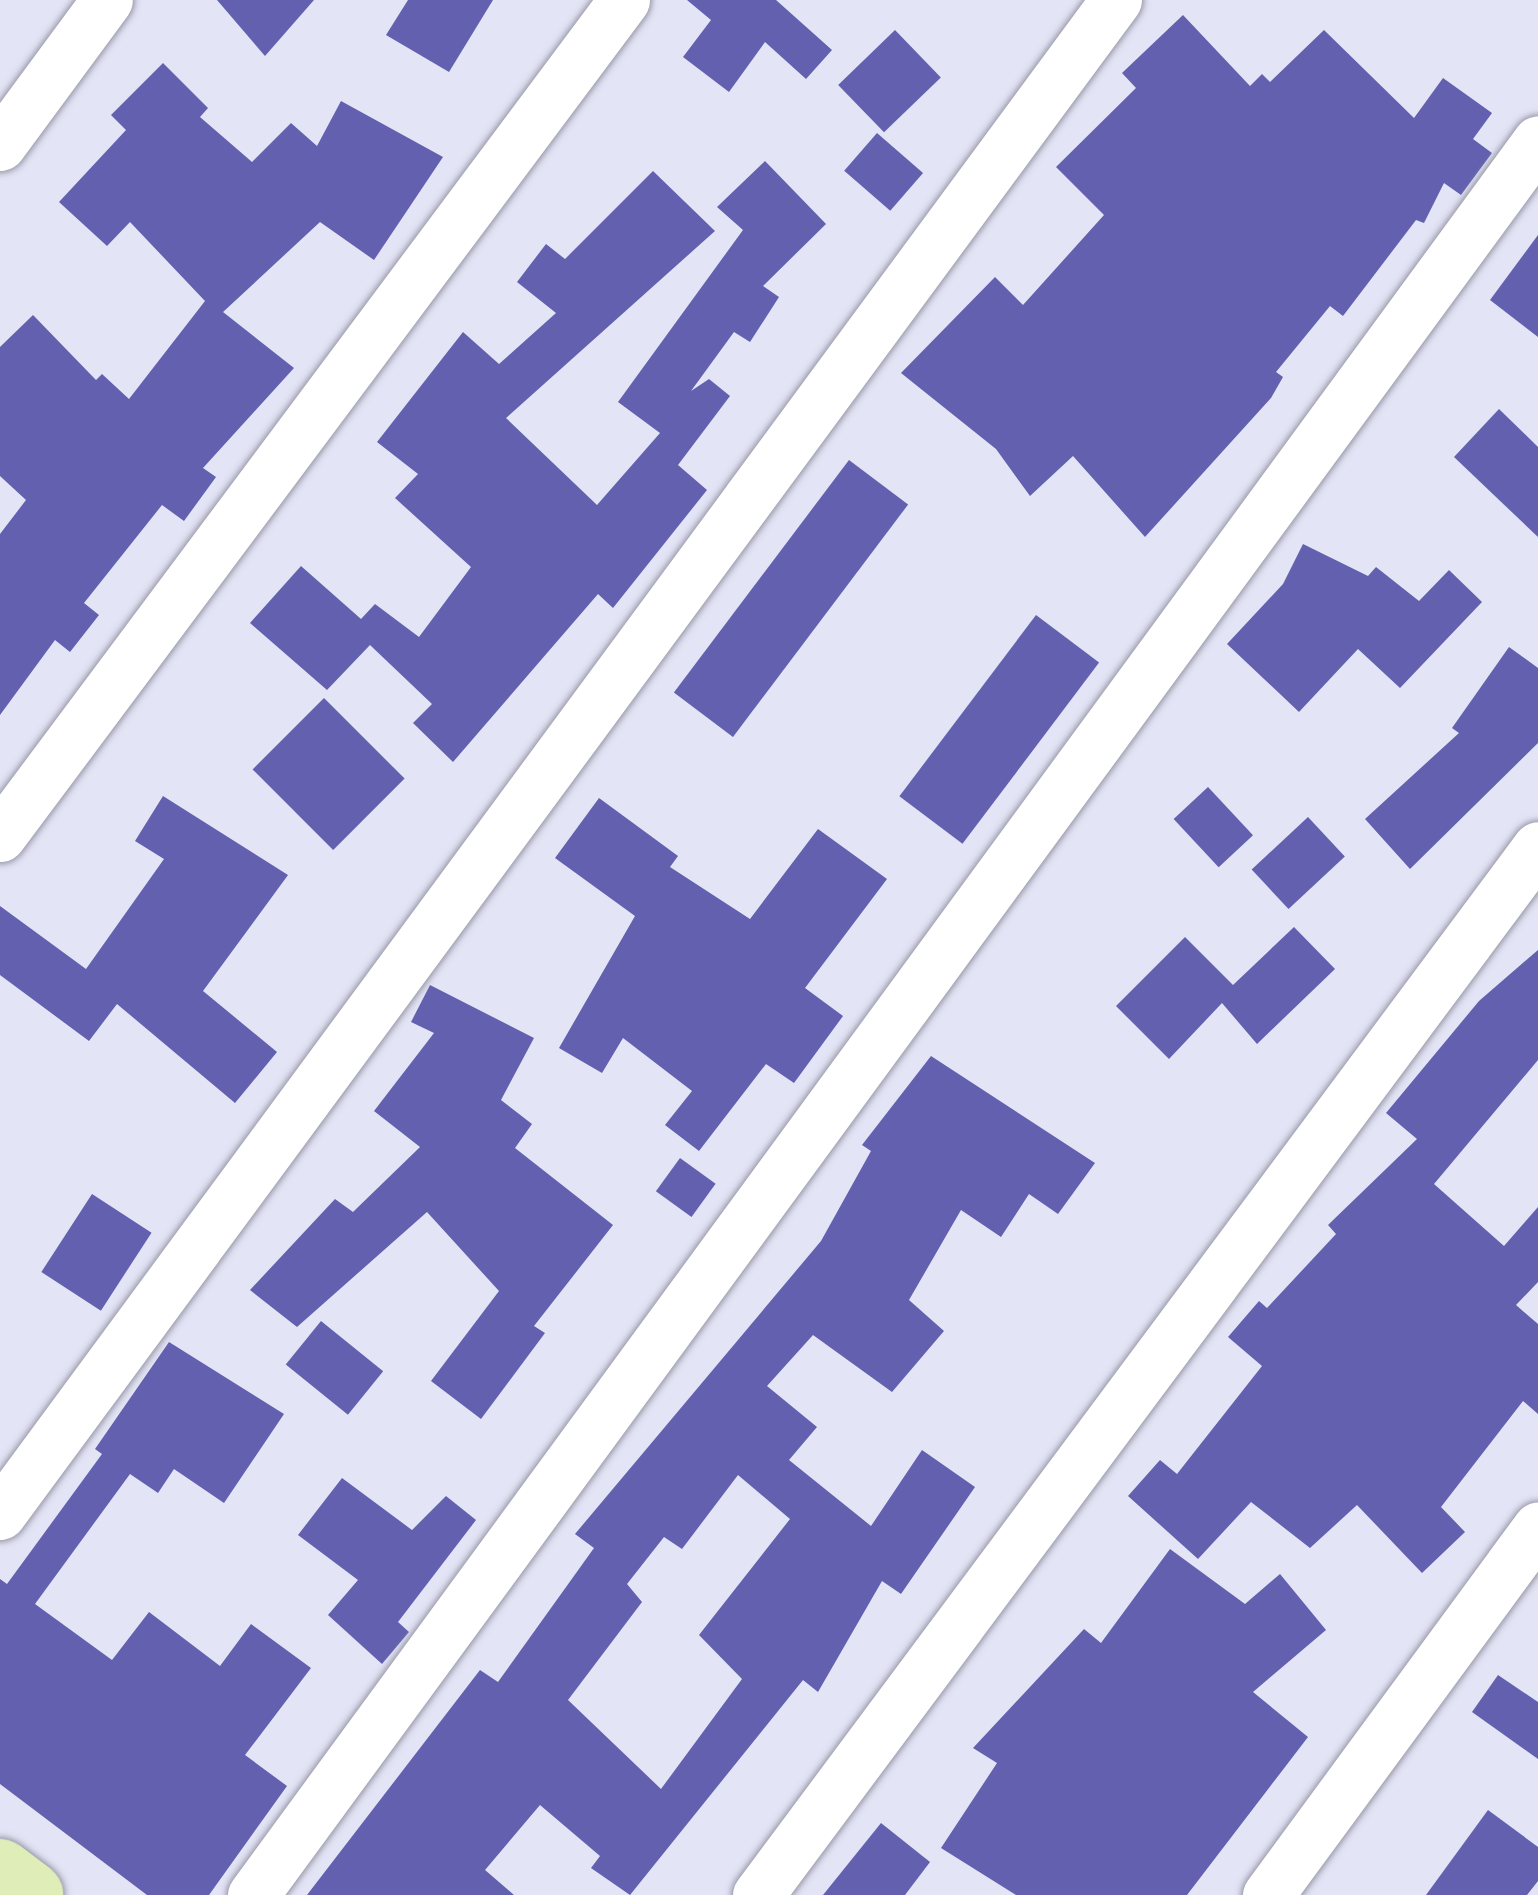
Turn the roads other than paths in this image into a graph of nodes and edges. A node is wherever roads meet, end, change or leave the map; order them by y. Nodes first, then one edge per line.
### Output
1 (107, 0) edge
2 (623, 0) edge
3 (1116, 0) edge
4 (1538, 141) edge
5 (0, 146) edge
6 (0, 836) edge
7 (1538, 847) edge
8 (0, 1514) edge
9 (1538, 1527) edge
10 (0, 1872) edge
11 (30, 1895) edge
12 (253, 1895) edge
13 (758, 1895) edge
14 (1268, 1895) edge

1 - 5 street
2 - 6 street
3 - 8 street
4 - 12 street
7 - 13 street
9 - 14 street
10 - 11 main road

